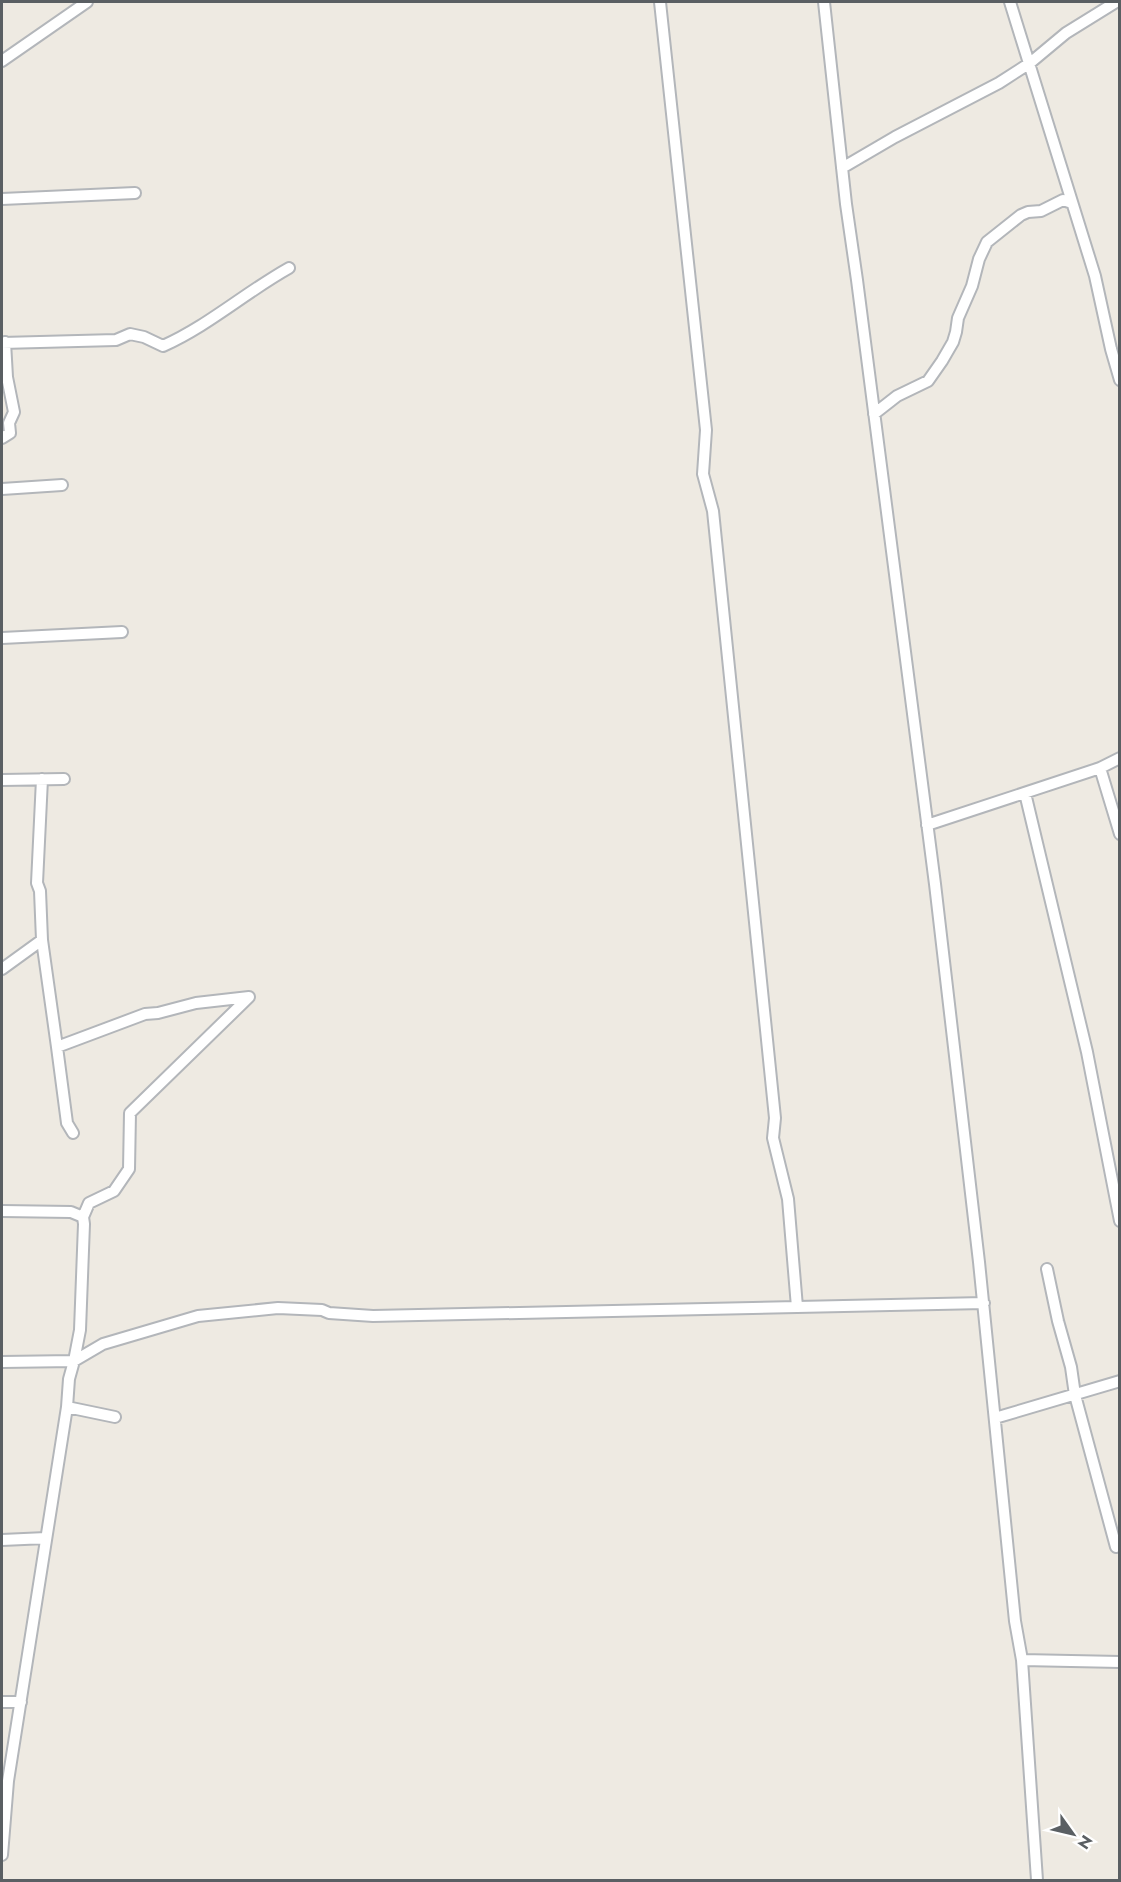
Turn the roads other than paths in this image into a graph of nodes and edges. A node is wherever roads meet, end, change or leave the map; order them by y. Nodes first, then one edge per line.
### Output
1 (87, 2) edge
2 (660, 2) edge
3 (824, 2) edge
4 (1010, 2) edge
5 (1116, 2) edge
6 (2, 61) edge
7 (1030, 63) junction
8 (842, 168) junction
9 (135, 193) dead end
10 (2, 198) edge
11 (1072, 203) junction
12 (289, 268) dead end
13 (3, 343) edge
14 (1119, 380) edge
15 (874, 414) junction
16 (2, 438) edge
17 (62, 485) dead end
18 (2, 489) edge
19 (122, 632) dead end
20 (2, 638) edge
21 (1119, 758) edge
22 (1100, 768) junction
23 (64, 779) dead end
24 (2, 780) edge
25 (42, 780) junction
26 (1025, 793) junction
27 (927, 825) junction
28 (1119, 834) edge
29 (42, 940) junction
30 (2, 969) edge
31 (57, 1047) junction
32 (73, 1132) dead end
33 (2, 1211) edge
34 (83, 1217) junction
35 (1119, 1221) edge
36 (1047, 1269) dead end
37 (984, 1303) junction
38 (797, 1307) junction
39 (74, 1361) junction
40 (2, 1362) edge
41 (1119, 1381) edge
42 (1075, 1395) junction
43 (67, 1407) junction
44 (116, 1417) dead end
45 (995, 1418) junction
46 (46, 1538) junction
47 (2, 1540) edge
48 (1116, 1547) dead end
49 (1022, 1660) junction
50 (1119, 1662) edge
51 (2, 1702) edge
52 (21, 1702) junction
53 (2, 1855) edge
54 (1037, 1881) edge

1 - 6 street
2 - 38 street
3 - 8 street
4 - 7 street
5 - 7 street
7 - 8 street
7 - 11 street
8 - 15 street
9 - 10 street
11 - 14 street
11 - 15 street
12 - 13 street
13 - 16 street
15 - 27 street
17 - 18 street
19 - 20 street
21 - 22 street
22 - 26 street
22 - 28 street
23 - 25 street
24 - 25 street
25 - 29 street
26 - 27 street
26 - 35 street
27 - 37 street
29 - 30 street
29 - 31 street
31 - 32 street
31 - 34 street
33 - 34 street
34 - 39 street
36 - 42 street
37 - 38 street
37 - 45 street
38 - 39 street
39 - 40 street
39 - 43 street
41 - 42 street
42 - 45 street
42 - 48 street
43 - 44 street
43 - 46 street
45 - 49 street
46 - 47 street
46 - 52 street
49 - 50 street
49 - 54 street
51 - 52 street
52 - 53 street

